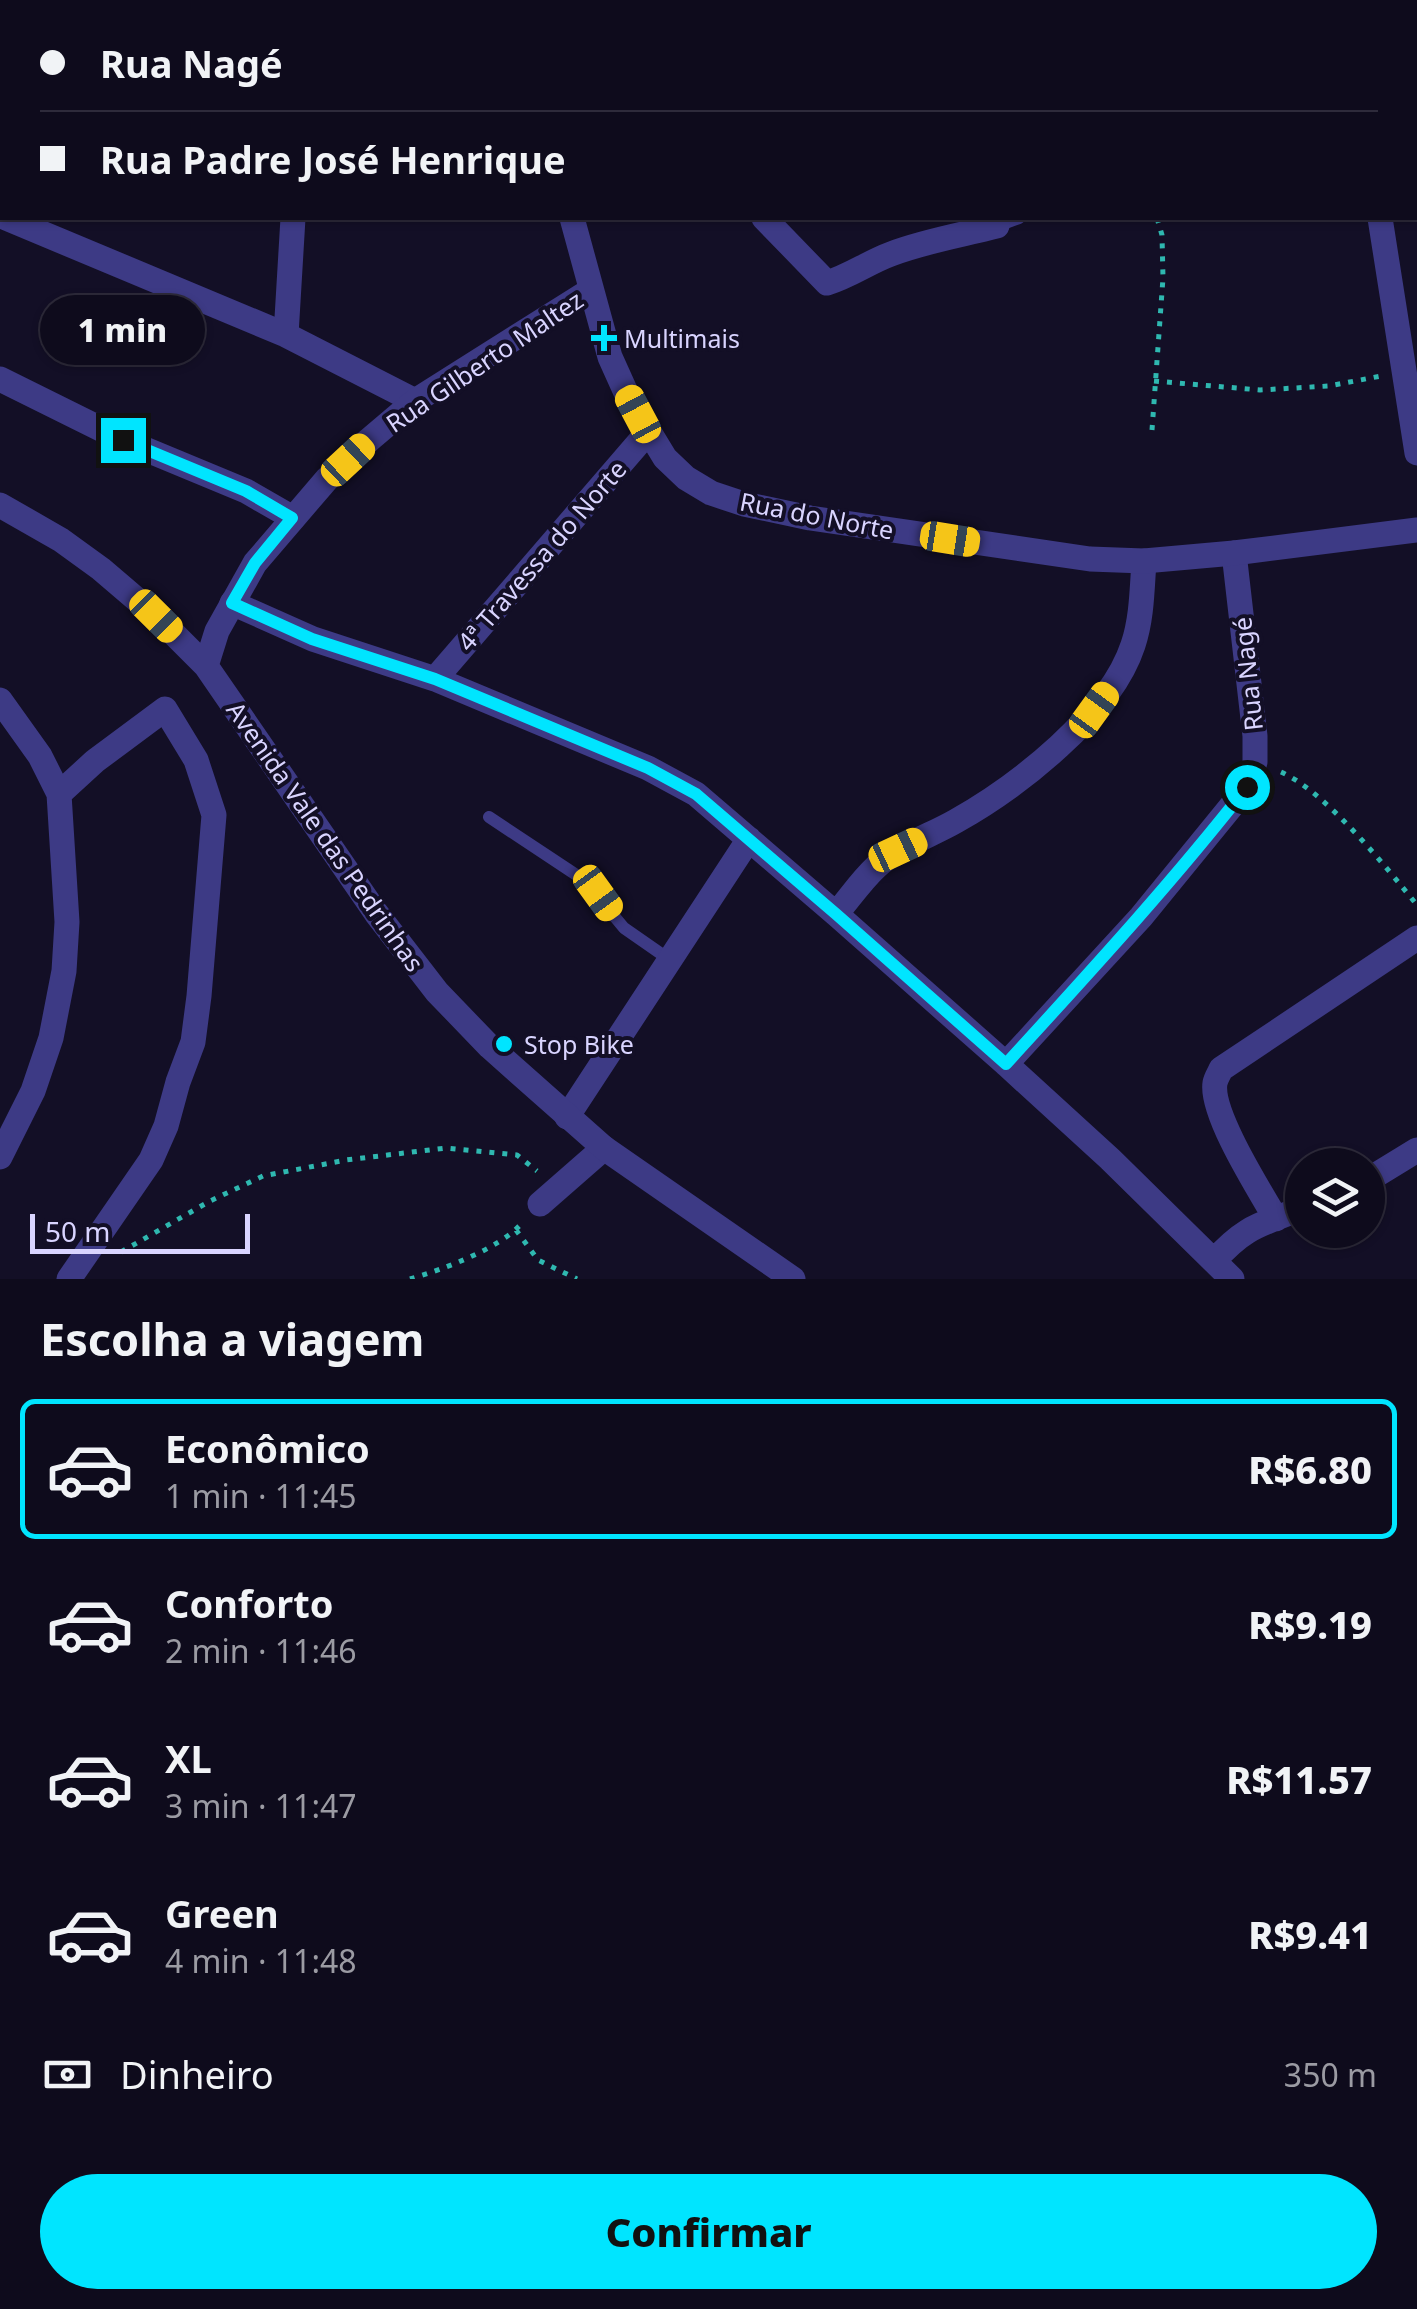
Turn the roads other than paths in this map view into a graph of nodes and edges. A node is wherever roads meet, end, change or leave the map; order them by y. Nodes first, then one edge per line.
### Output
1 (13, 220) edge
2 (293, 220) edge
3 (574, 220) edge
4 (766, 220) edge
5 (1380, 220) edge
6 (1008, 222) edge
7 (591, 290) junction
8 (286, 335) junction
9 (0, 379) edge
10 (415, 401) junction
11 (648, 432) junction
12 (1417, 453) edge
13 (0, 505) edge
14 (292, 518) junction
15 (12, 520) edge
16 (1417, 530) edge
17 (1234, 553) junction
18 (1144, 561) junction
19 (232, 603) junction
20 (206, 666) junction
21 (435, 679) junction
22 (0, 700) edge
23 (59, 794) junction
24 (489, 817) dead end
25 (750, 840) junction
26 (836, 914) junction
27 (1417, 938) edge
28 (670, 960) junction
29 (1006, 1064) junction
30 (567, 1117) junction
31 (1417, 1150) edge
32 (599, 1152) junction
33 (0, 1157) edge
34 (1385, 1170) edge
35 (556, 1190) road end
36 (1285, 1215) edge
37 (1276, 1218) junction
38 (1223, 1270) edge
39 (69, 1279) edge
40 (793, 1279) edge

1 - 8 street
2 - 8 street
3 - 7 street, Rua do Norte
4 - 6 street
5 - 12 street
7 - 10 street, Rua Gilberto Maltez
7 - 11 street, Rua do Norte
8 - 10 street
9 - 14 street
10 - 14 street, Rua Gilberto Maltez
11 - 18 street, Rua do Norte
11 - 21 street, 4ª Travessa do Norte
13 - 15 street, Avenida Vale das Pedrinhas
14 - 19 street, Rua Gilberto Maltez
15 - 20 street, Avenida Vale das Pedrinhas
16 - 17 street, Rua do Norte
17 - 18 street, Rua do Norte
17 - 29 street, Rua Nagé
18 - 26 street
19 - 20 street
19 - 21 street
20 - 30 street, Avenida Vale das Pedrinhas
21 - 25 street
22 - 23 street
23 - 33 street
23 - 39 street
24 - 28 lane
25 - 26 street
25 - 28 street
26 - 29 street
27 - 37 street
28 - 30 street
29 - 38 street
30 - 32 street, Avenida Vale das Pedrinhas
31 - 34 street
32 - 35 street
32 - 40 street, Avenida Vale das Pedrinhas
36 - 37 street
37 - 38 street

